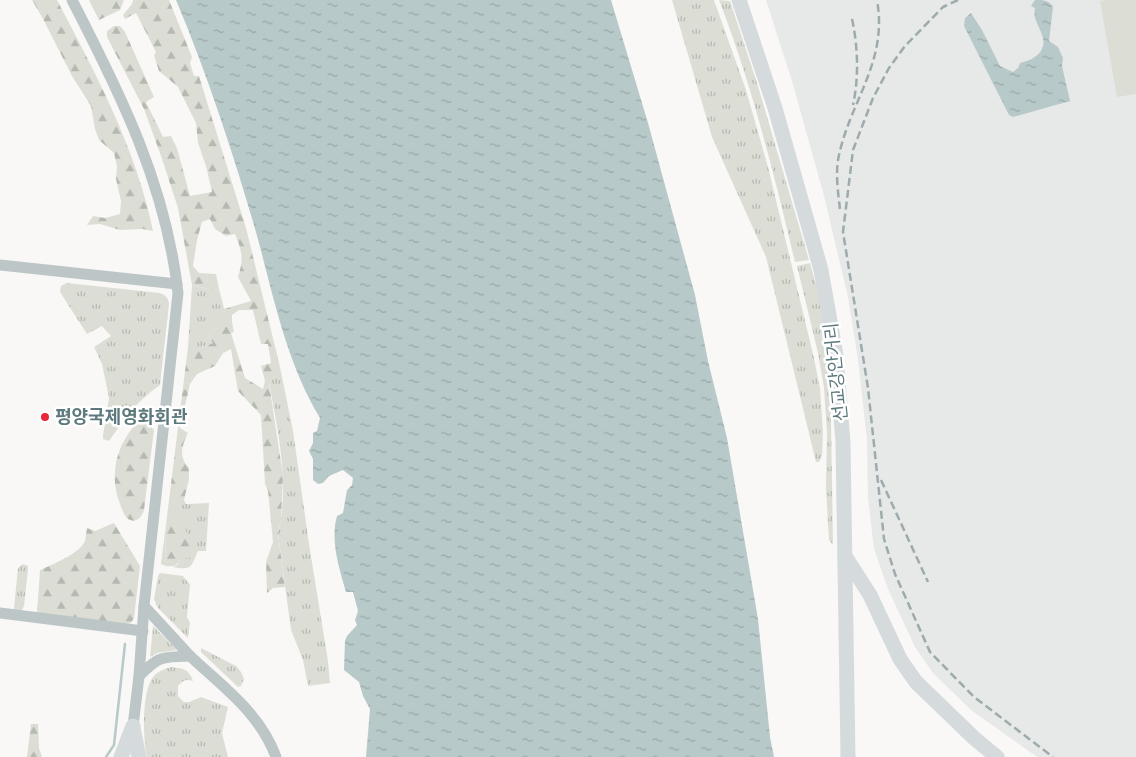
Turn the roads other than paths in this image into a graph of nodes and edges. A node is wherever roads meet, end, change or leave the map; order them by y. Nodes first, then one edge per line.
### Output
1 (72, 0) edge
2 (739, 0) edge
3 (0, 266) edge
4 (177, 284) junction
5 (845, 556) junction
6 (144, 606) junction
7 (0, 613) edge
8 (142, 631) junction
9 (190, 656) junction
10 (139, 676) junction
11 (133, 726) junction
12 (121, 757) edge
13 (131, 757) edge
14 (139, 757) edge
15 (276, 757) edge
16 (848, 757) edge
17 (998, 757) edge

1 - 4 street
2 - 5 main road, 선교강안거리
3 - 4 street
4 - 6 street
5 - 16 main road, 선교강안거리
5 - 17 main road
6 - 8 street
6 - 9 street
7 - 8 street
8 - 10 street
9 - 10 street
9 - 15 street
10 - 11 street
11 - 12 main road
11 - 13 main road
11 - 14 main road

